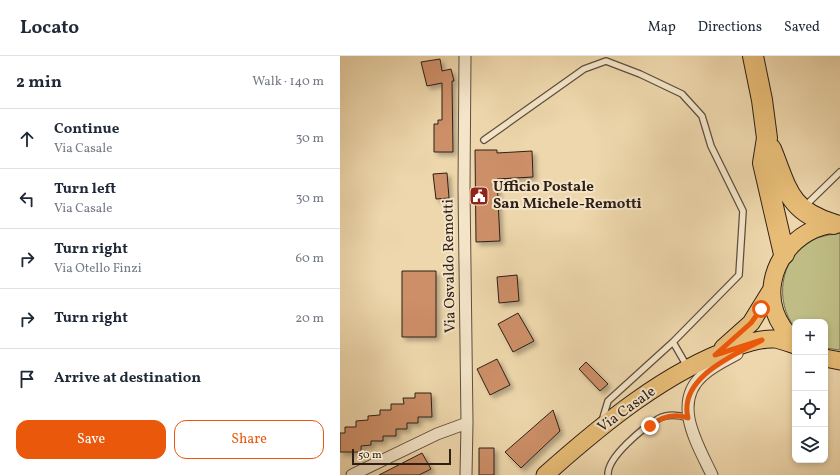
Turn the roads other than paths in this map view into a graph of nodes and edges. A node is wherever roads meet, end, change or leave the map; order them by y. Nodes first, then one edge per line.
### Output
1 (465, 56) edge
2 (753, 56) edge
3 (767, 138) junction
4 (484, 140) dead end
5 (840, 172) edge
6 (802, 209) junction
7 (837, 224) edge
8 (784, 254) junction
9 (772, 289) junction
10 (762, 340) junction
11 (792, 340) edge
12 (673, 342) junction
13 (792, 343) edge
14 (715, 355) junction
15 (828, 359) edge
16 (840, 361) edge
17 (688, 368) junction
18 (688, 418) junction
19 (467, 423) junction
20 (599, 429) junction
21 (552, 473) edge
22 (352, 475) edge
23 (466, 475) edge
24 (608, 475) edge
25 (712, 475) edge

1 - 19 street, Via Osvaldo Remotti
2 - 3 highway
3 - 6 highway
3 - 8 highway
4 - 12 lane
5 - 6 lane
6 - 7 highway
7 - 8 main road
8 - 9 main road
9 - 11 main road
9 - 14 main road, Via Casale
10 - 13 main road, Via Casale
10 - 14 main road, Via Casale
10 - 18 street
12 - 17 lane
12 - 20 lane
14 - 17 main road, Via Casale
15 - 16 main road
17 - 20 main road, Via Casale
18 - 24 lane
18 - 25 street
19 - 22 street
19 - 23 street, Via Osvaldo Remotti
20 - 21 main road, Via Casale

